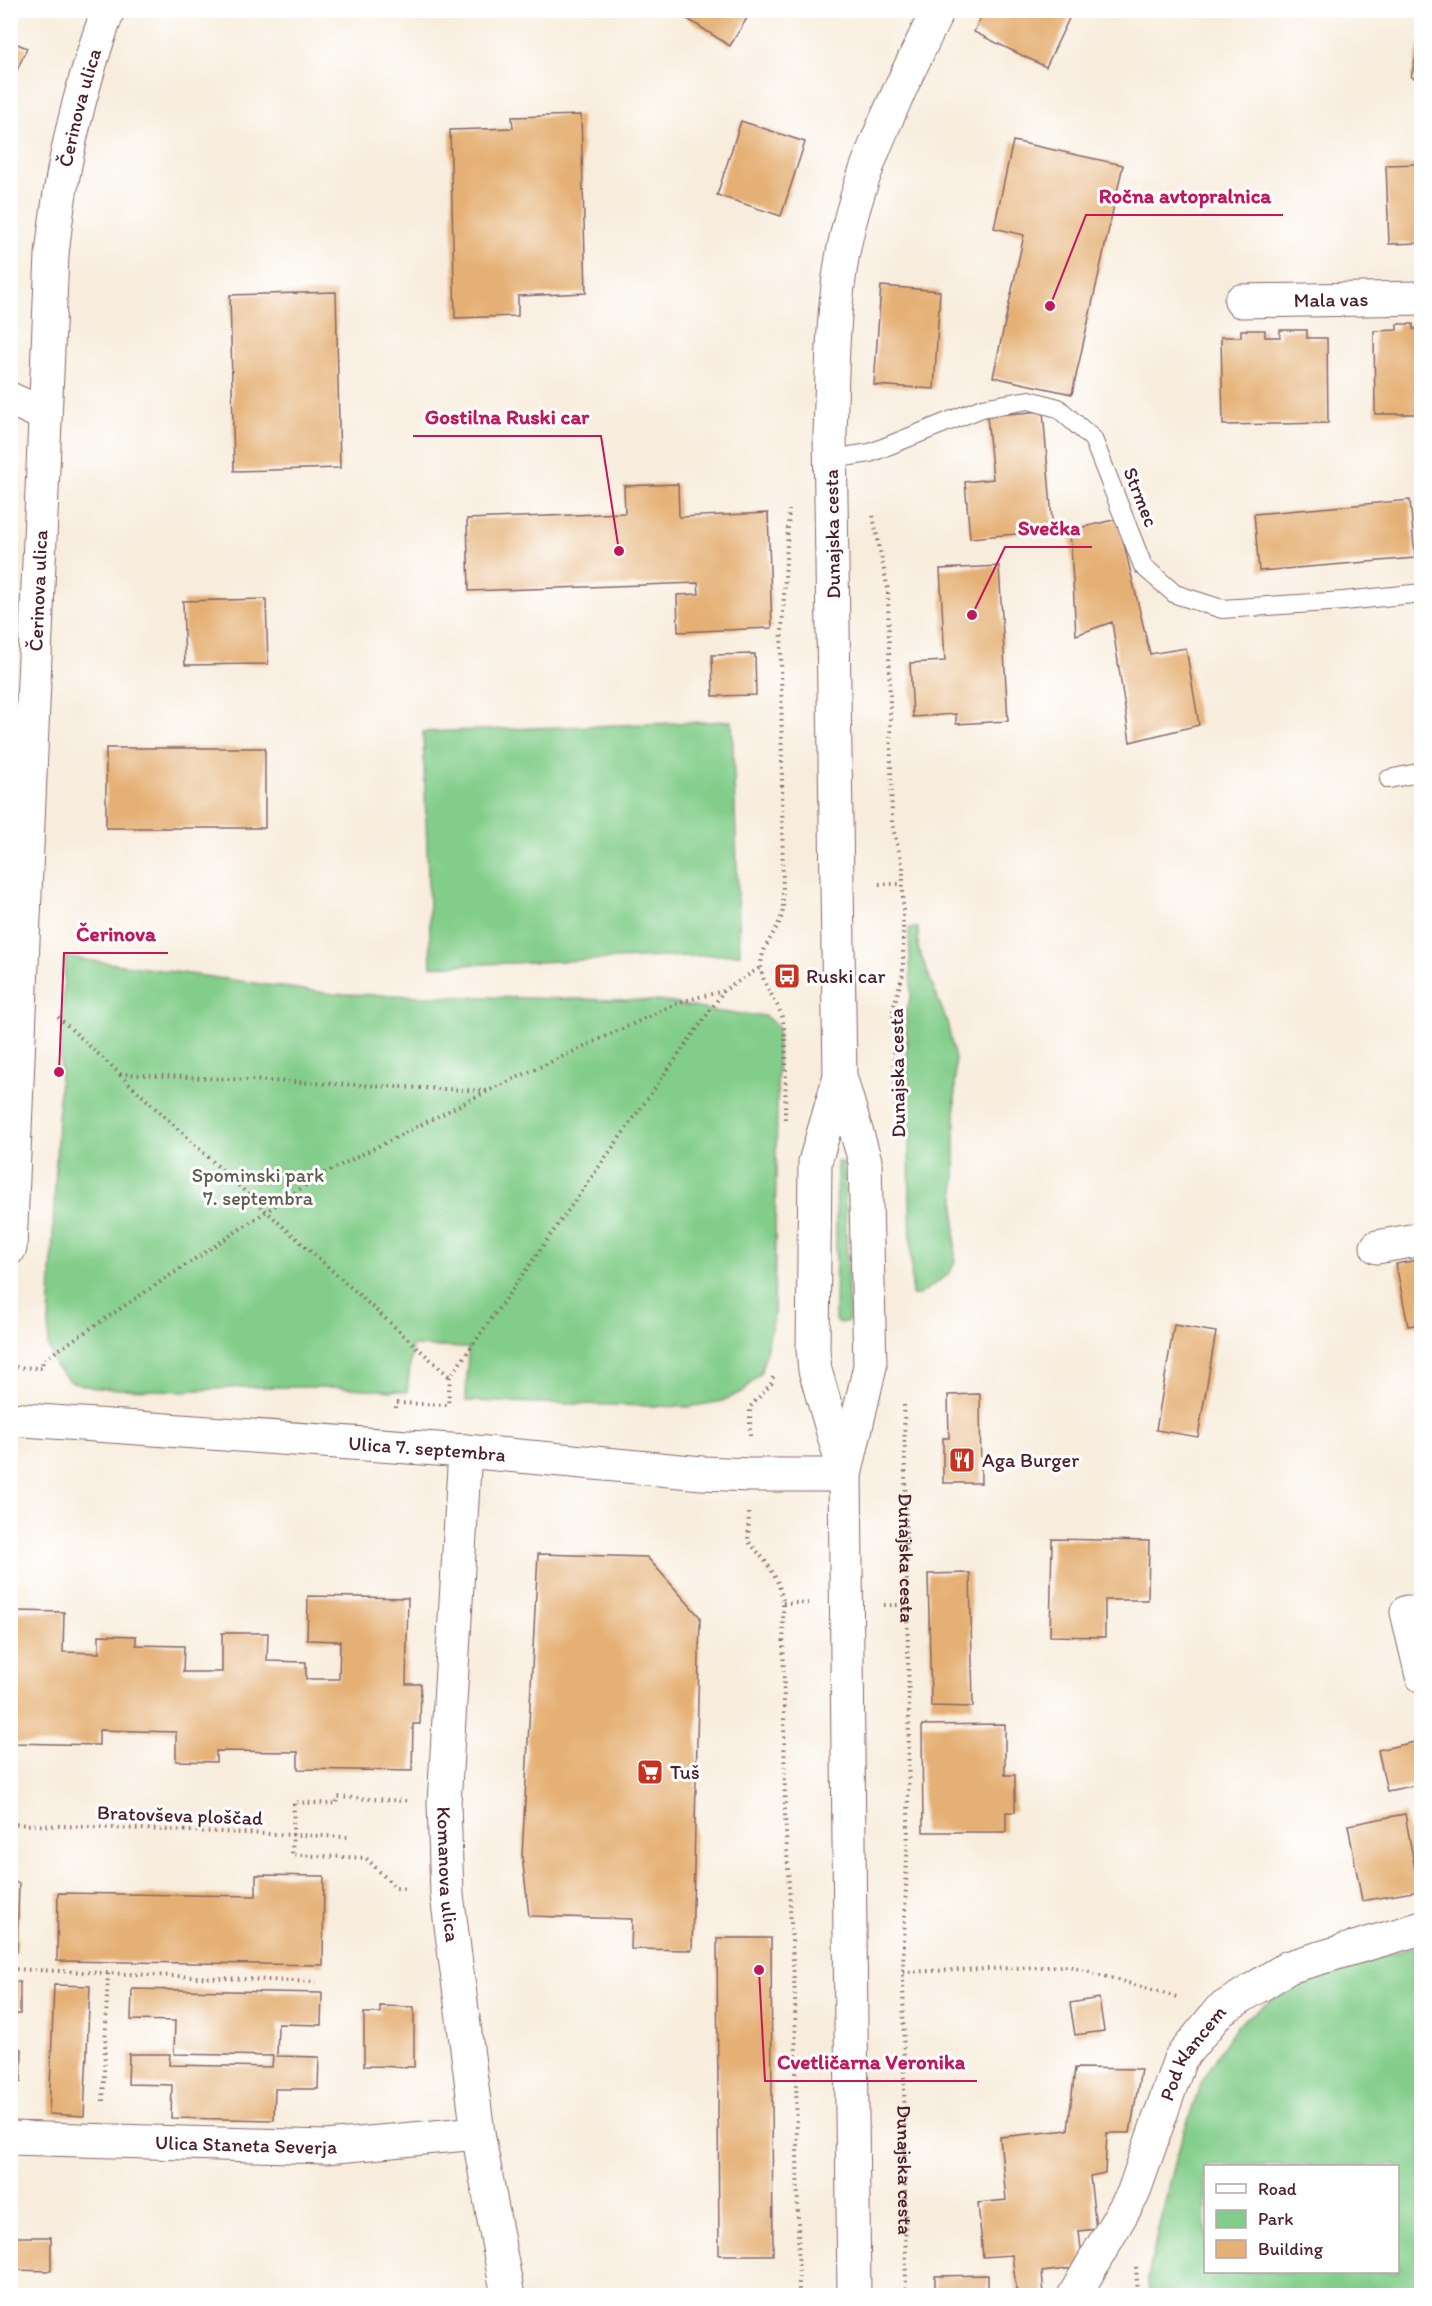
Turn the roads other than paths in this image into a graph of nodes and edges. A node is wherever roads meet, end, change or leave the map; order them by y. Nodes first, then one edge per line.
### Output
1 (108, 10) edge
2 (938, 10) edge
3 (1422, 298) edge
4 (1241, 301) dead end
5 (10, 399) edge
6 (45, 415) junction
7 (831, 459) junction
8 (1422, 593) edge
9 (1422, 772) edge
10 (1389, 779) dead end
11 (16, 983) edge
12 (840, 1076) junction
13 (1422, 1239) edge
14 (1377, 1247) dead end
15 (10, 1248) edge
16 (10, 1419) edge
17 (465, 1451) junction
18 (845, 1476) junction
19 (1407, 1612) dead end
20 (1422, 1676) edge
21 (1422, 1928) edge
22 (478, 2133) junction
23 (10, 2138) edge
24 (508, 2295) edge
25 (854, 2295) edge
26 (1074, 2295) edge

1 - 6 street, Čerinova ulica
2 - 7 street, Dunajska cesta
3 - 4 street, Mala vas
5 - 6 street
6 - 11 street, Čerinova ulica
7 - 8 lane, Strmec
7 - 12 street, Dunajska cesta
9 - 10 lane
11 - 15 street, Čerinova ulica
12 - 18 street, Dunajska cesta
12 - 18 street, Dunajska cesta
13 - 14 street
16 - 17 street, Ulica 7. septembra
17 - 18 street, Ulica 7. septembra
17 - 22 street, Komanova ulica
18 - 25 street, Dunajska cesta
19 - 20 street
21 - 26 street, Pod klancem
22 - 23 street, Ulica Staneta Severja
22 - 24 street, Komanova ulica

